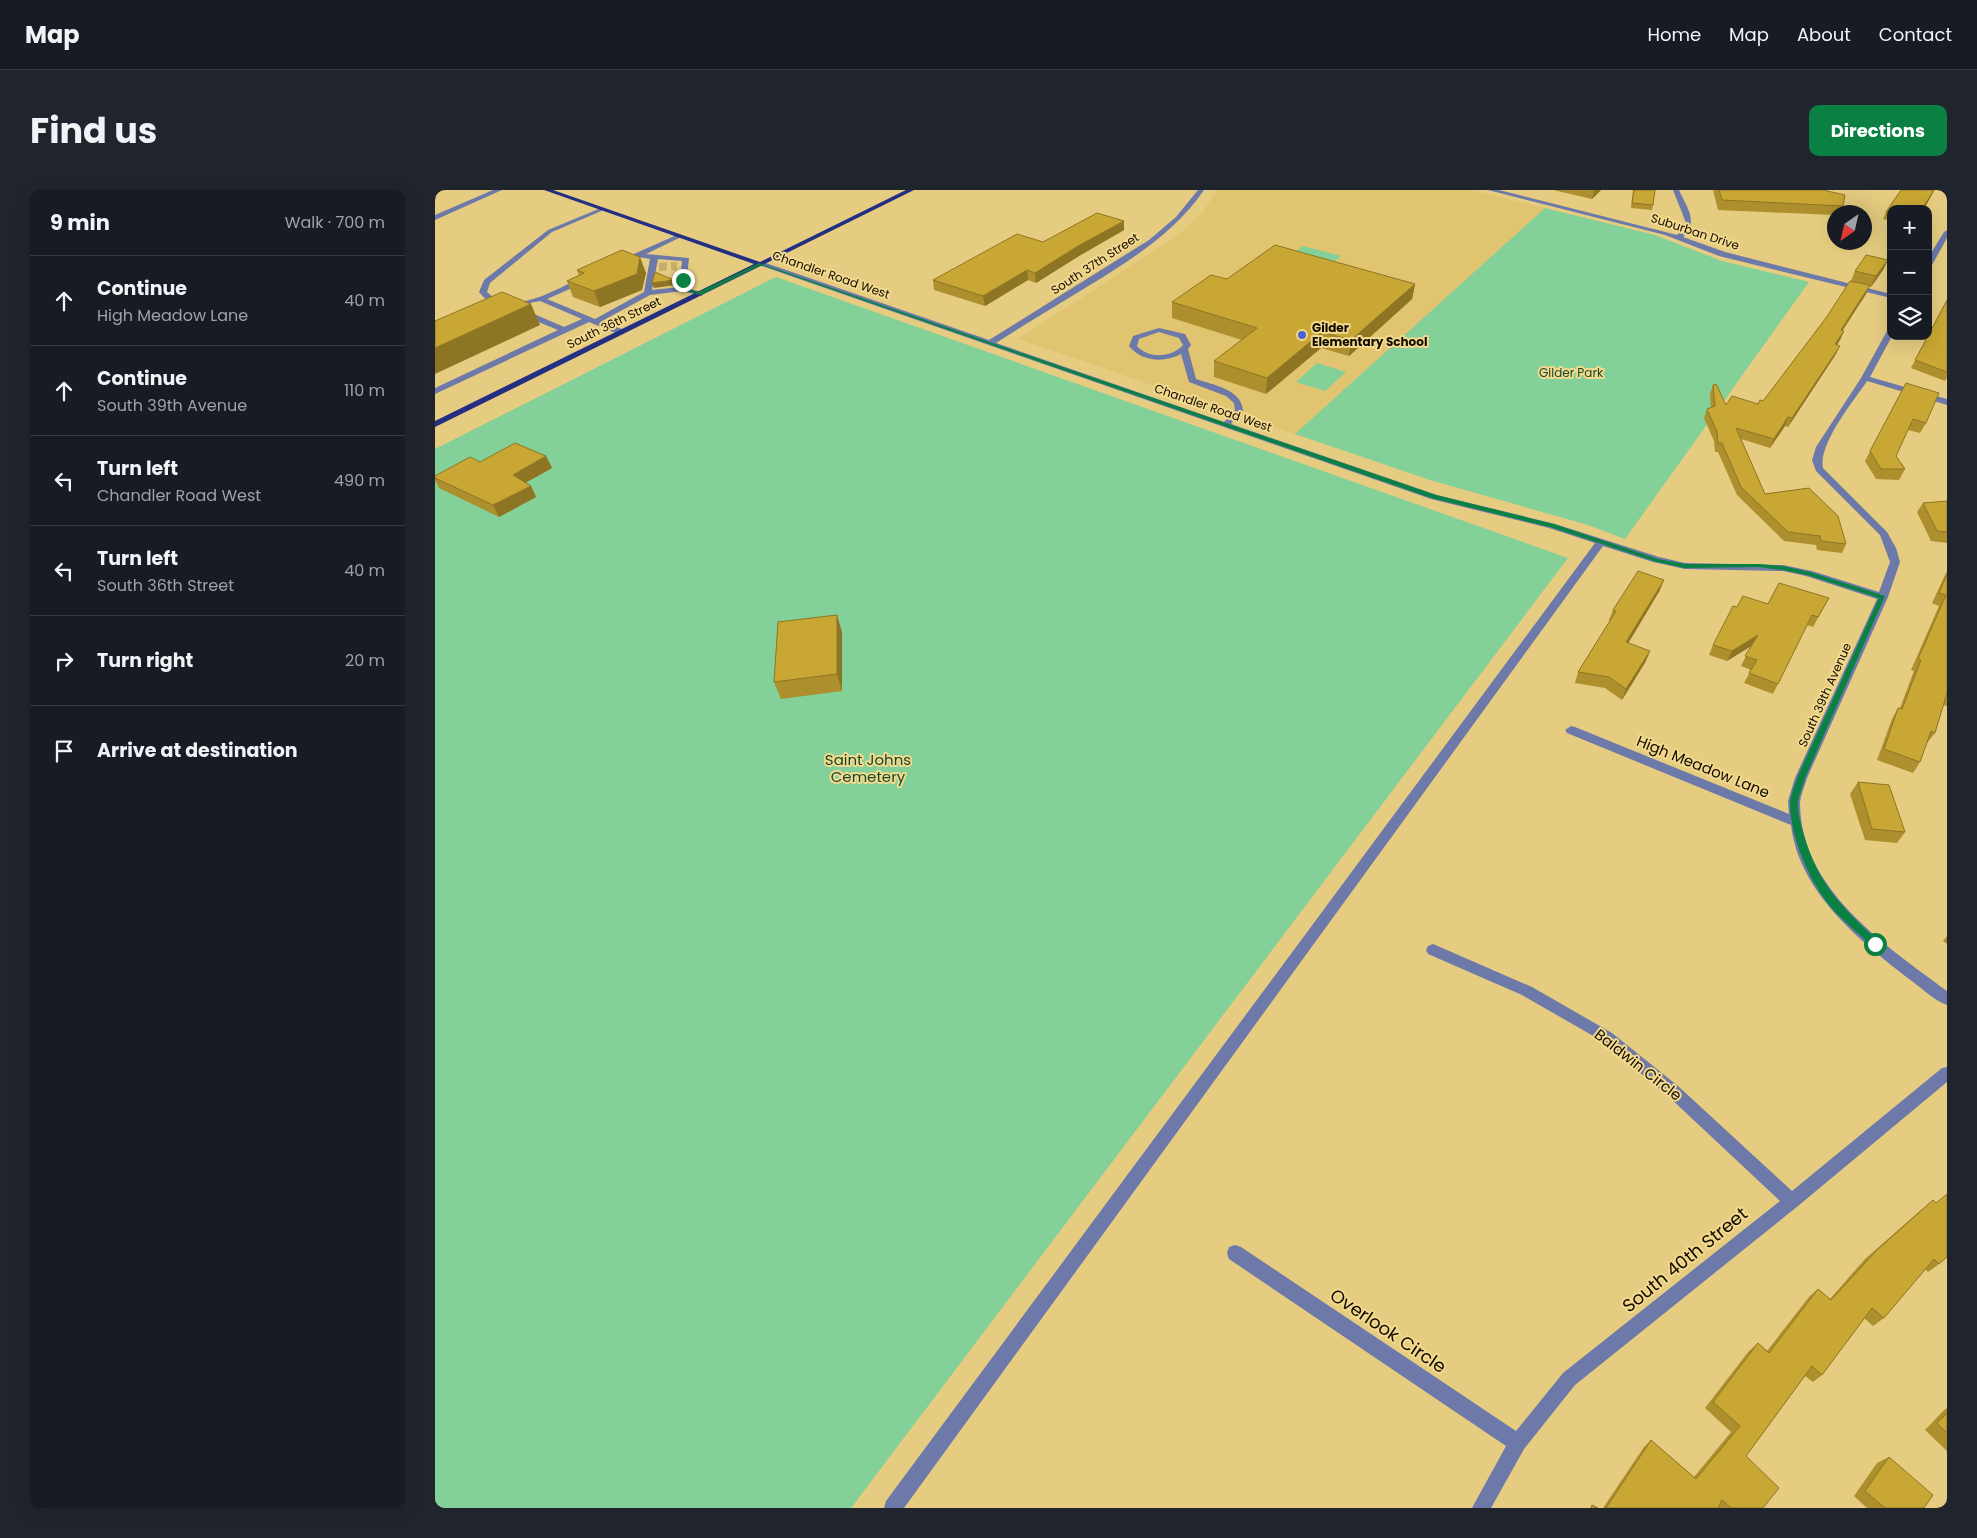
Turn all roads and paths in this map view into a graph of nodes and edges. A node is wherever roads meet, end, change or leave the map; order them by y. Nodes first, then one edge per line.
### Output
1 (499, 190) edge
2 (547, 190) edge
3 (911, 190) edge
4 (1201, 190) edge
5 (1491, 190) edge
6 (1676, 190) edge
7 (603, 209) junction
8 (435, 218) edge
9 (1947, 232) edge
10 (679, 236) junction
11 (1679, 237) junction
12 (639, 255) junction
13 (1932, 258) edge
14 (654, 259) junction
15 (761, 264) junction
16 (613, 267) edge
17 (685, 272) junction
18 (595, 275) edge
19 (682, 289) junction
20 (648, 293) junction
21 (699, 294) junction
22 (1887, 295) edge
23 (541, 299) junction
24 (506, 305) junction
25 (497, 309) edge
26 (592, 320) junction
27 (564, 330) junction
28 (621, 332) junction
29 (1887, 338) edge
30 (990, 343) junction
31 (1184, 349) junction
32 (1865, 378) junction
33 (435, 391) edge
34 (1947, 402) edge
35 (435, 424) edge
36 (1225, 426) junction
37 (1601, 542) junction
38 (1883, 597) junction
39 (1571, 730) dead end
40 (1796, 822) junction
41 (1433, 950) dead end
42 (1947, 999) edge
43 (1947, 1073) edge
44 (1792, 1200) junction
45 (1235, 1253) dead end
46 (1518, 1443) junction
47 (893, 1508) edge
48 (1481, 1508) edge

1 - 8 street
2 - 7 main road, Chandler Road West
3 - 15 main road, South 36th Street
4 - 30 street, South 37th Street
5 - 11 street, Suburban Drive
6 - 11 street
7 - 10 main road, Chandler Road West
7 - 24 street
9 - 13 street
10 - 12 street
10 - 15 main road, Chandler Road West
11 - 22 street, Suburban Drive
12 - 14 street
12 - 16 street
14 - 17 street
14 - 20 street
15 - 21 main road, South 36th Street
15 - 30 street, Chandler Road West
17 - 17 street
17 - 19 street
18 - 23 street
19 - 20 street
19 - 21 street
20 - 26 street
21 - 28 main road, South 36th Street
23 - 24 street
23 - 26 street
24 - 25 street
24 - 27 street
26 - 27 street
26 - 28 street
27 - 33 street
28 - 35 main road, South 36th Street
29 - 32 street, South 39th Avenue
30 - 36 street, Chandler Road West
31 - 31 street
31 - 36 street
32 - 34 street
32 - 38 street, South 39th Avenue
36 - 37 street, Chandler Road West
37 - 38 street, Chandler Road West
37 - 47 street
38 - 40 street, South 39th Avenue
39 - 40 street, High Meadow Lane
40 - 42 street
41 - 44 street, Baldwin Circle
43 - 44 street, South 40th Street
44 - 46 street, South 40th Street
45 - 46 street, Overlook Circle
46 - 48 street, South 40th Street

